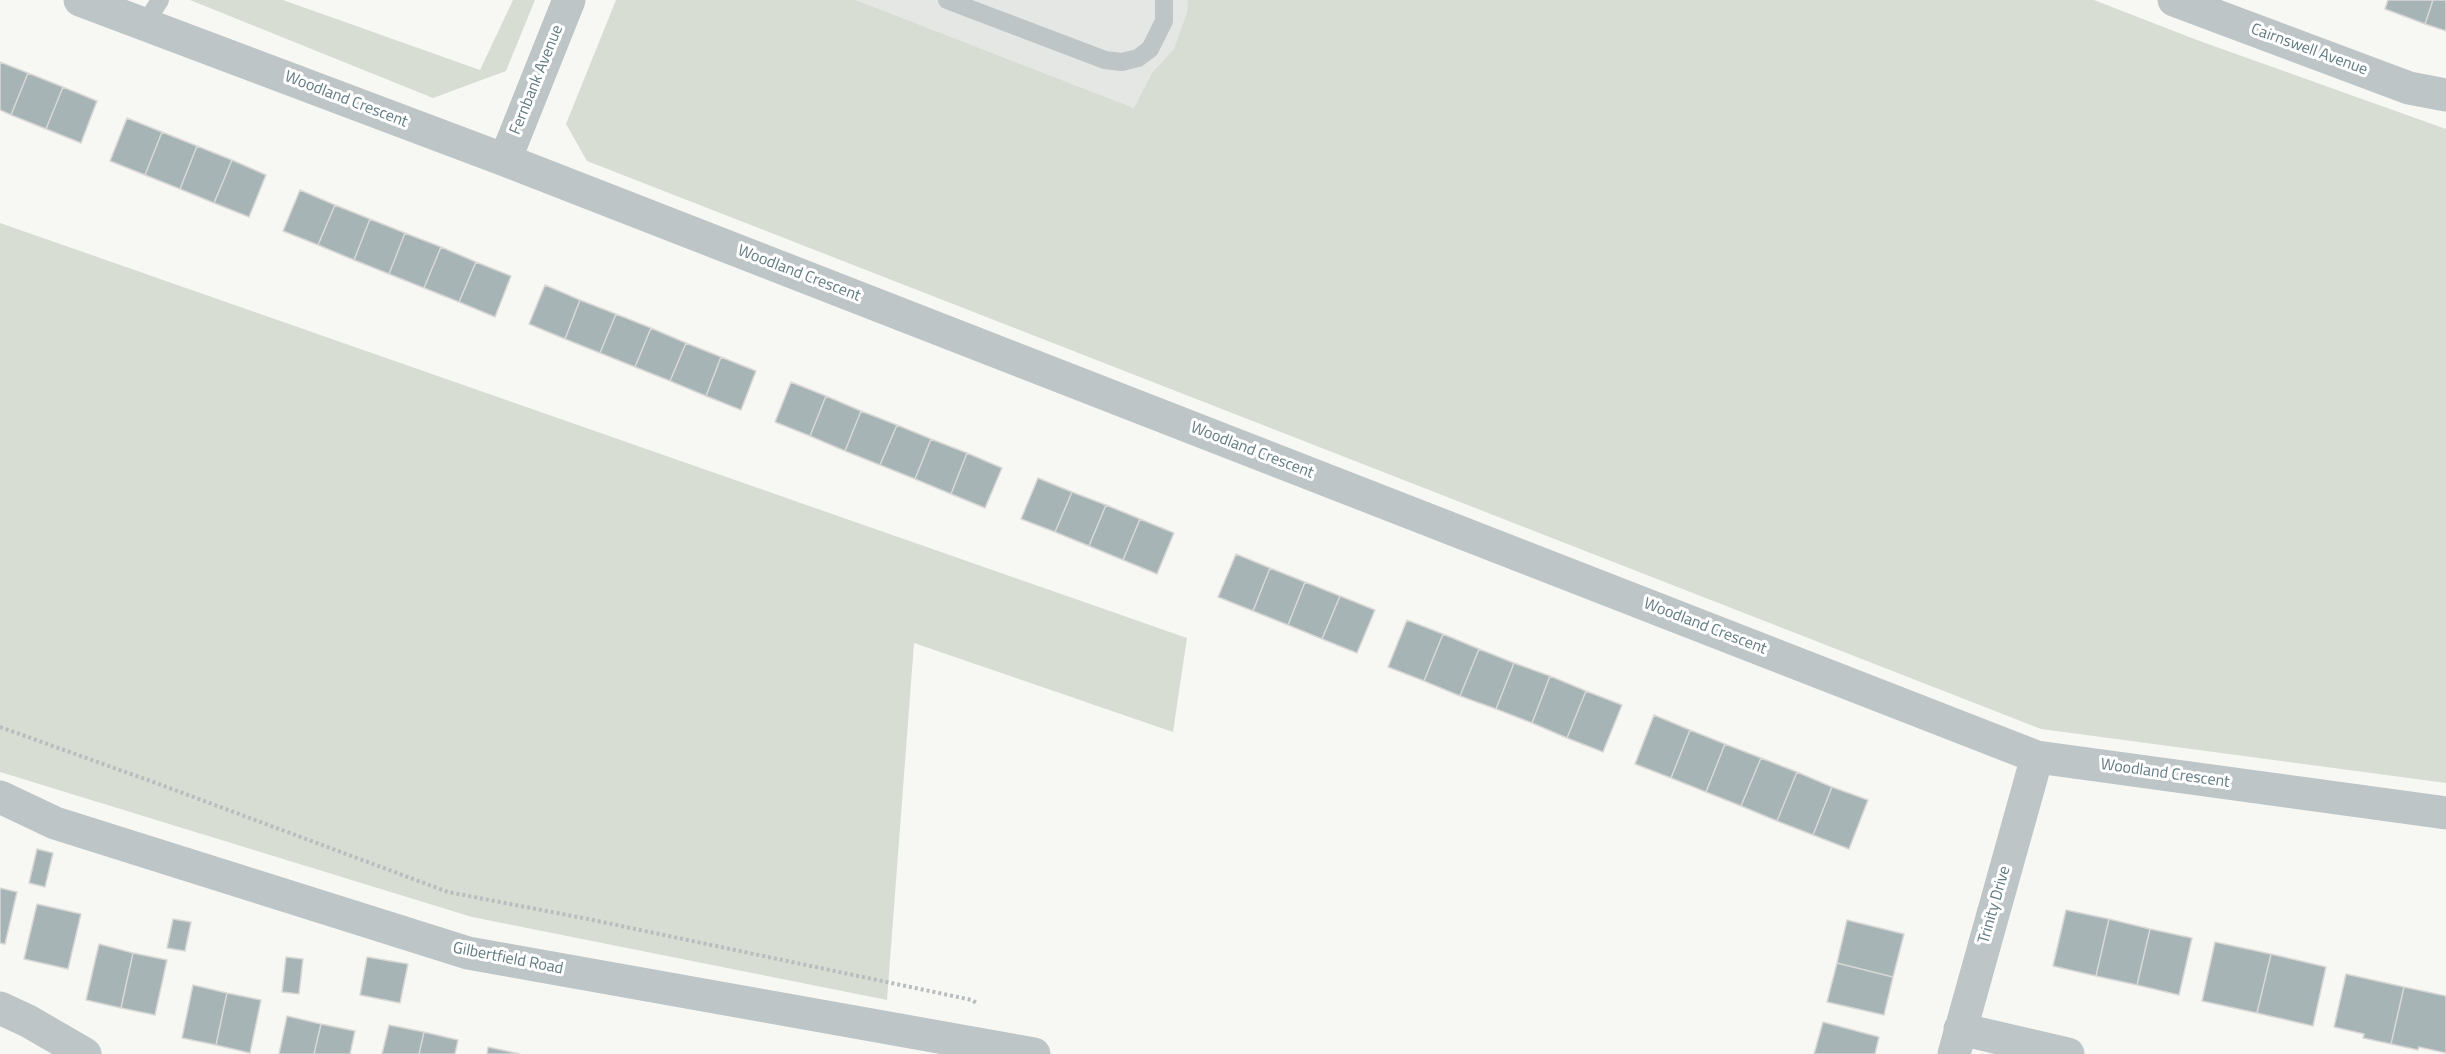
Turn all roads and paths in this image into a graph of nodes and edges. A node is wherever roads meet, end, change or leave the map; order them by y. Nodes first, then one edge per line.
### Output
1 (80, 0) edge
2 (569, 0) edge
3 (947, 0) edge
4 (1164, 0) edge
5 (2174, 0) edge
6 (153, 12) edge
7 (2446, 95) edge
8 (504, 160) junction
9 (0, 727) edge
10 (2037, 757) junction
11 (0, 796) edge
12 (2446, 813) edge
13 (0, 1008) edge
14 (1957, 1042) edge
15 (986, 1044) junction
16 (85, 1054) edge
17 (1034, 1054) edge
18 (2068, 1054) edge

1 - 6 street, Woodland Crescent
2 - 8 street, Fernbank Avenue
3 - 4 lane
5 - 7 street, Cairnswell Avenue
6 - 8 street, Woodland Crescent
8 - 10 street, Woodland Crescent
9 - 15 path
10 - 12 street, Woodland Crescent
10 - 14 street, Trinity Drive
11 - 15 street, Gilbertfield Road
13 - 16 street
14 - 18 street
15 - 17 street, Gilbertfield Road

